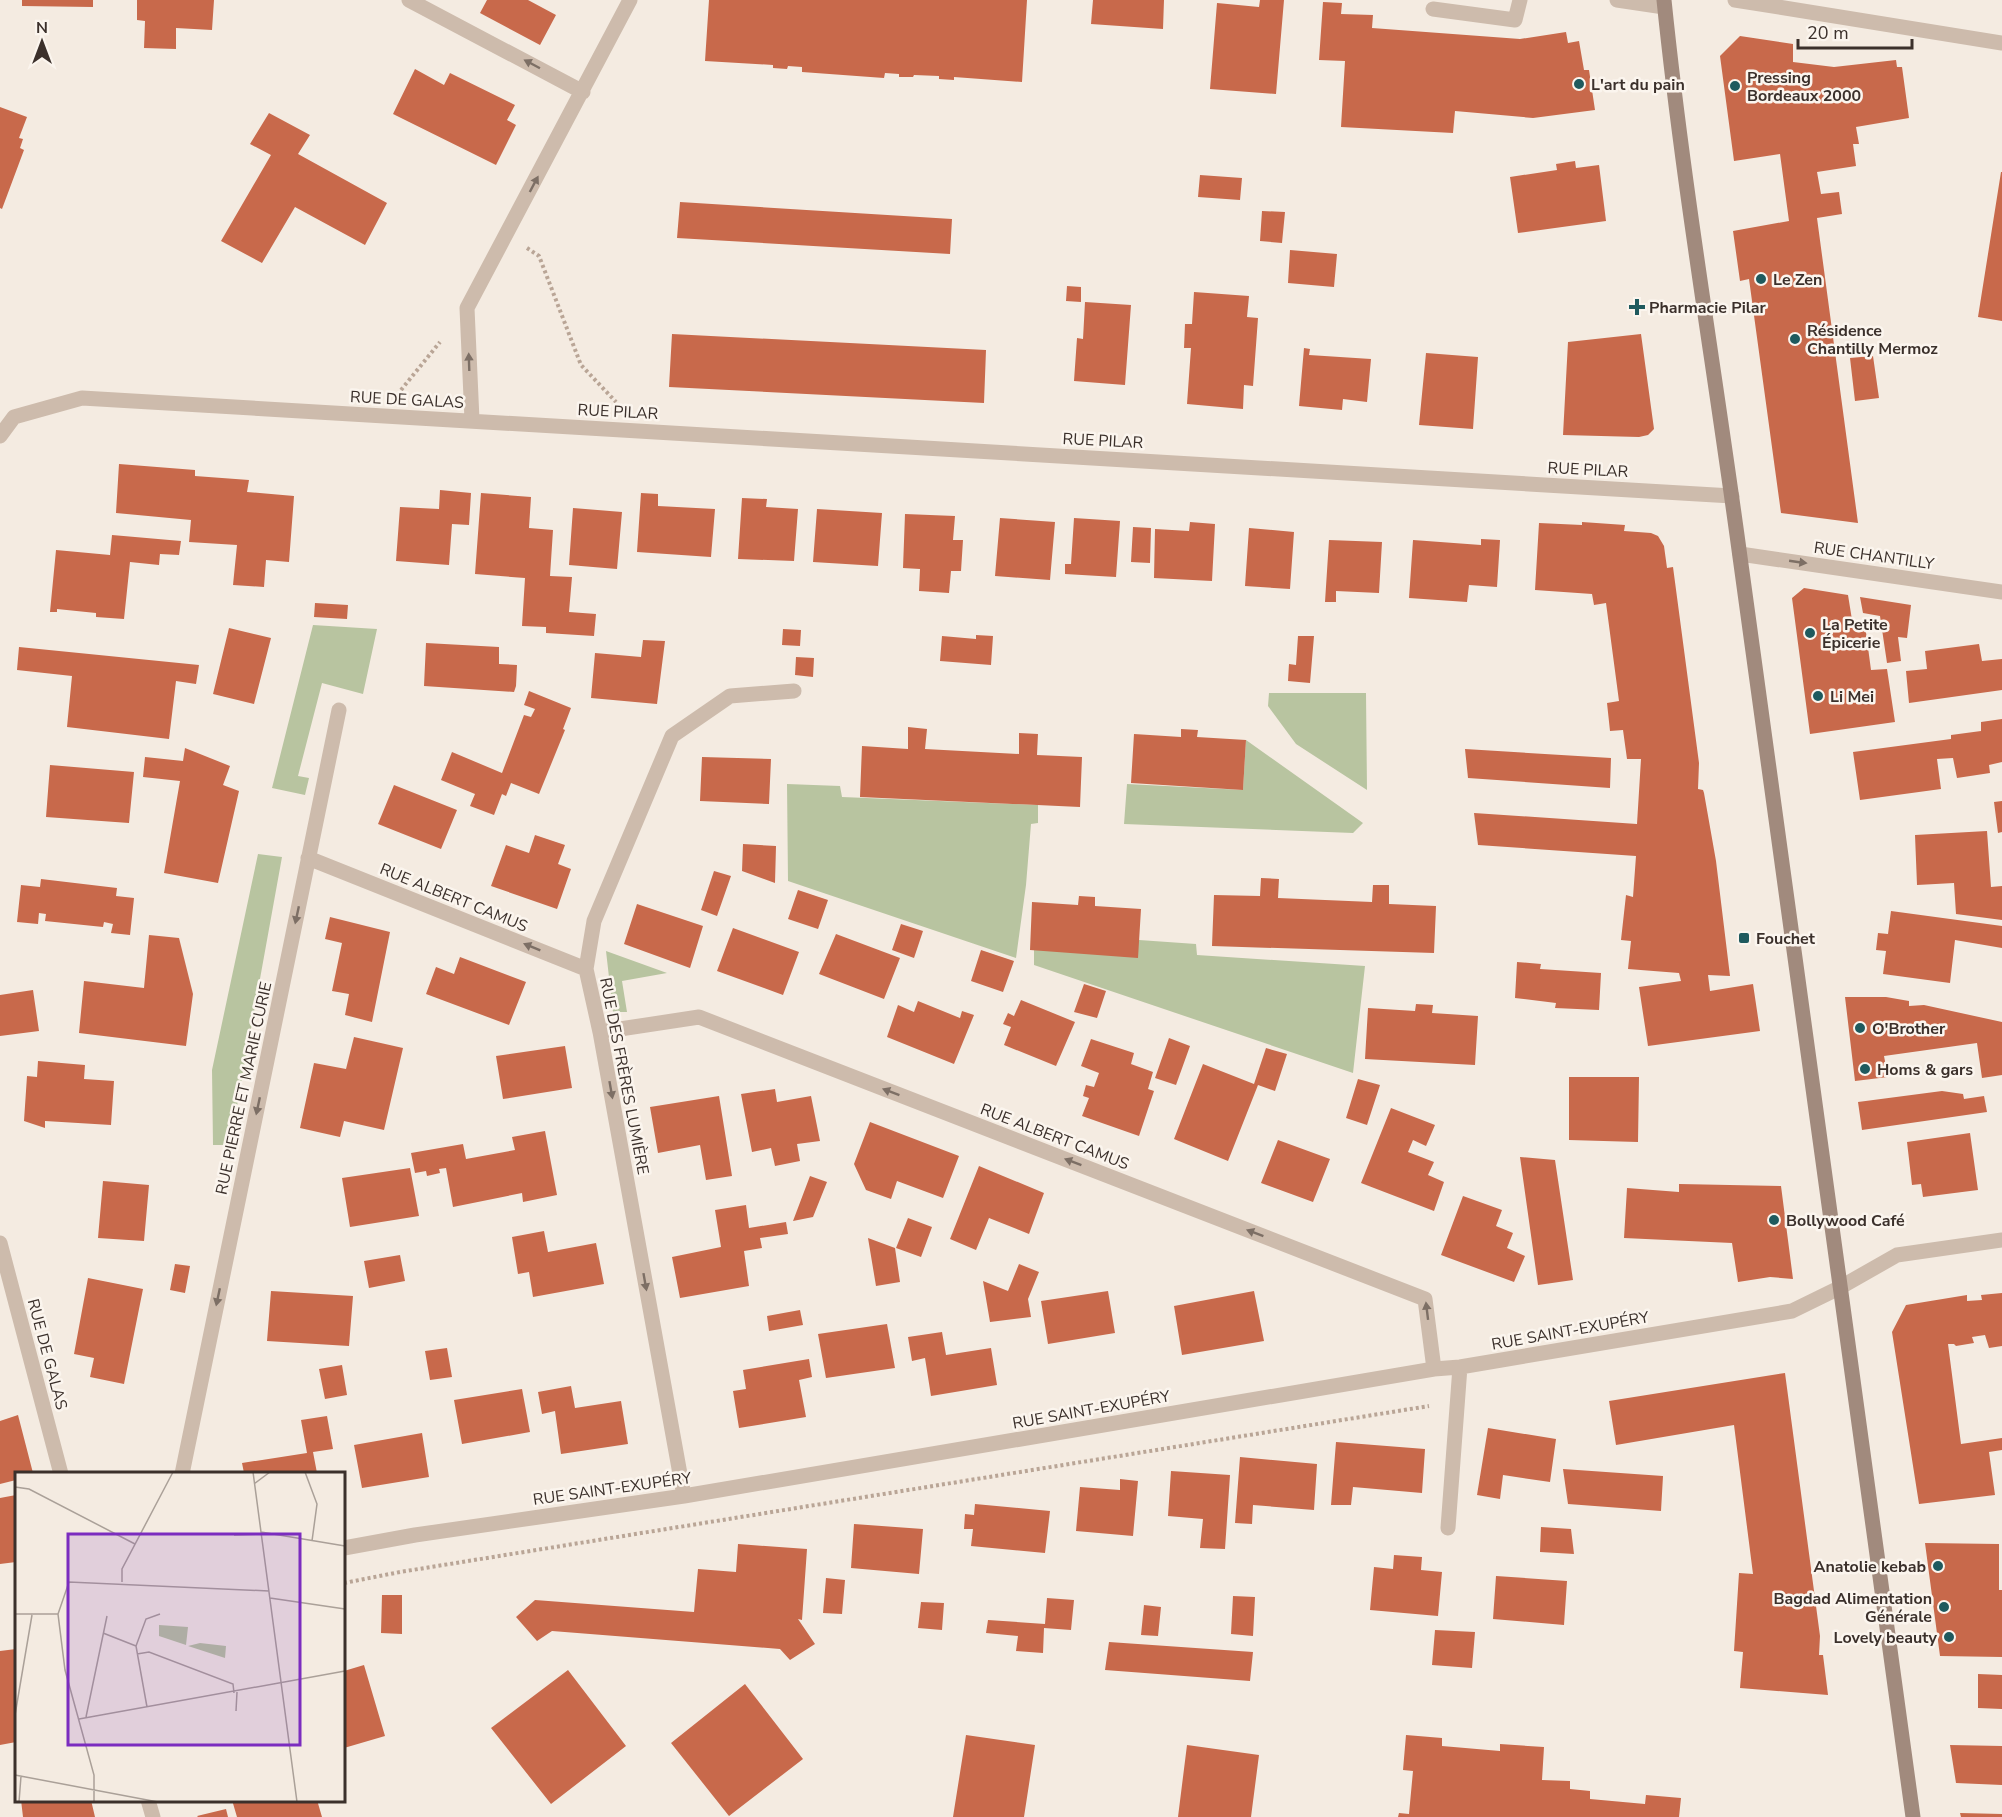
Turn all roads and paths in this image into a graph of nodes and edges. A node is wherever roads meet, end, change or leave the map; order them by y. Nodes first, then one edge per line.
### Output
1 (409, 0) edge
2 (630, 0) edge
3 (1521, 0) edge
4 (1617, 0) edge
5 (1735, 0) edge
6 (1664, 4) edge
7 (1433, 9) dead end
8 (2002, 43) edge
9 (583, 92) junction
10 (506, 235) junction
11 (466, 309) junction
12 (381, 416) junction
13 (472, 420) junction
14 (641, 430) junction
15 (0, 436) edge
16 (1732, 496) junction
17 (1740, 554) junction
18 (2002, 592) edge
19 (794, 691) dead end
20 (339, 710) dead end
21 (308, 858) junction
22 (586, 969) junction
23 (600, 1032) junction
24 (2002, 1240) edge
25 (0, 1243) edge
26 (1839, 1288) junction
27 (1460, 1366) junction
28 (1434, 1369) junction
29 (1457, 1401) junction
30 (61, 1472) edge
31 (182, 1472) edge
32 (684, 1496) junction
33 (1448, 1528) dead end
34 (345, 1548) edge
35 (345, 1583) edge
36 (149, 1802) edge
37 (153, 1817) edge
38 (1913, 1817) edge

9 -> 1 street
2 - 9 street
3 - 7 street
4 - 6 street
5 - 8 street
6 - 16 main road
10 -> 9 street
10 - 11 street
10 - 14 path
11 - 12 path
13 -> 11 street, RUE DE GALAS
12 - 13 street, RUE DE GALAS
12 - 15 street, RUE DE GALAS
13 - 14 street, RUE PILAR
14 - 16 street, RUE PILAR
16 - 17 main road
17 -> 18 street, RUE CHANTILLY
17 - 26 main road
19 - 22 street, RUE DES FRÈRES LUMIÈRE
20 - 21 street, RUE PIERRE ET MARIE CURIE
22 -> 21 street, RUE ALBERT CAMUS
21 -> 31 street, RUE PIERRE ET MARIE CURIE
22 - 23 street, RUE DES FRÈRES LUMIÈRE
28 -> 23 street, RUE ALBERT CAMUS
23 -> 32 street, RUE DES FRÈRES LUMIÈRE
24 - 26 street, RUE SAINT-EXUPÉRY
25 - 30 street, RUE DE GALAS
26 - 27 street, RUE SAINT-EXUPÉRY
26 - 38 main road
27 - 28 street, RUE SAINT-EXUPÉRY
27 - 29 street
28 - 32 street, RUE SAINT-EXUPÉRY
29 - 33 street
29 - 35 path
32 - 34 street, RUE SAINT-EXUPÉRY
36 - 37 street

